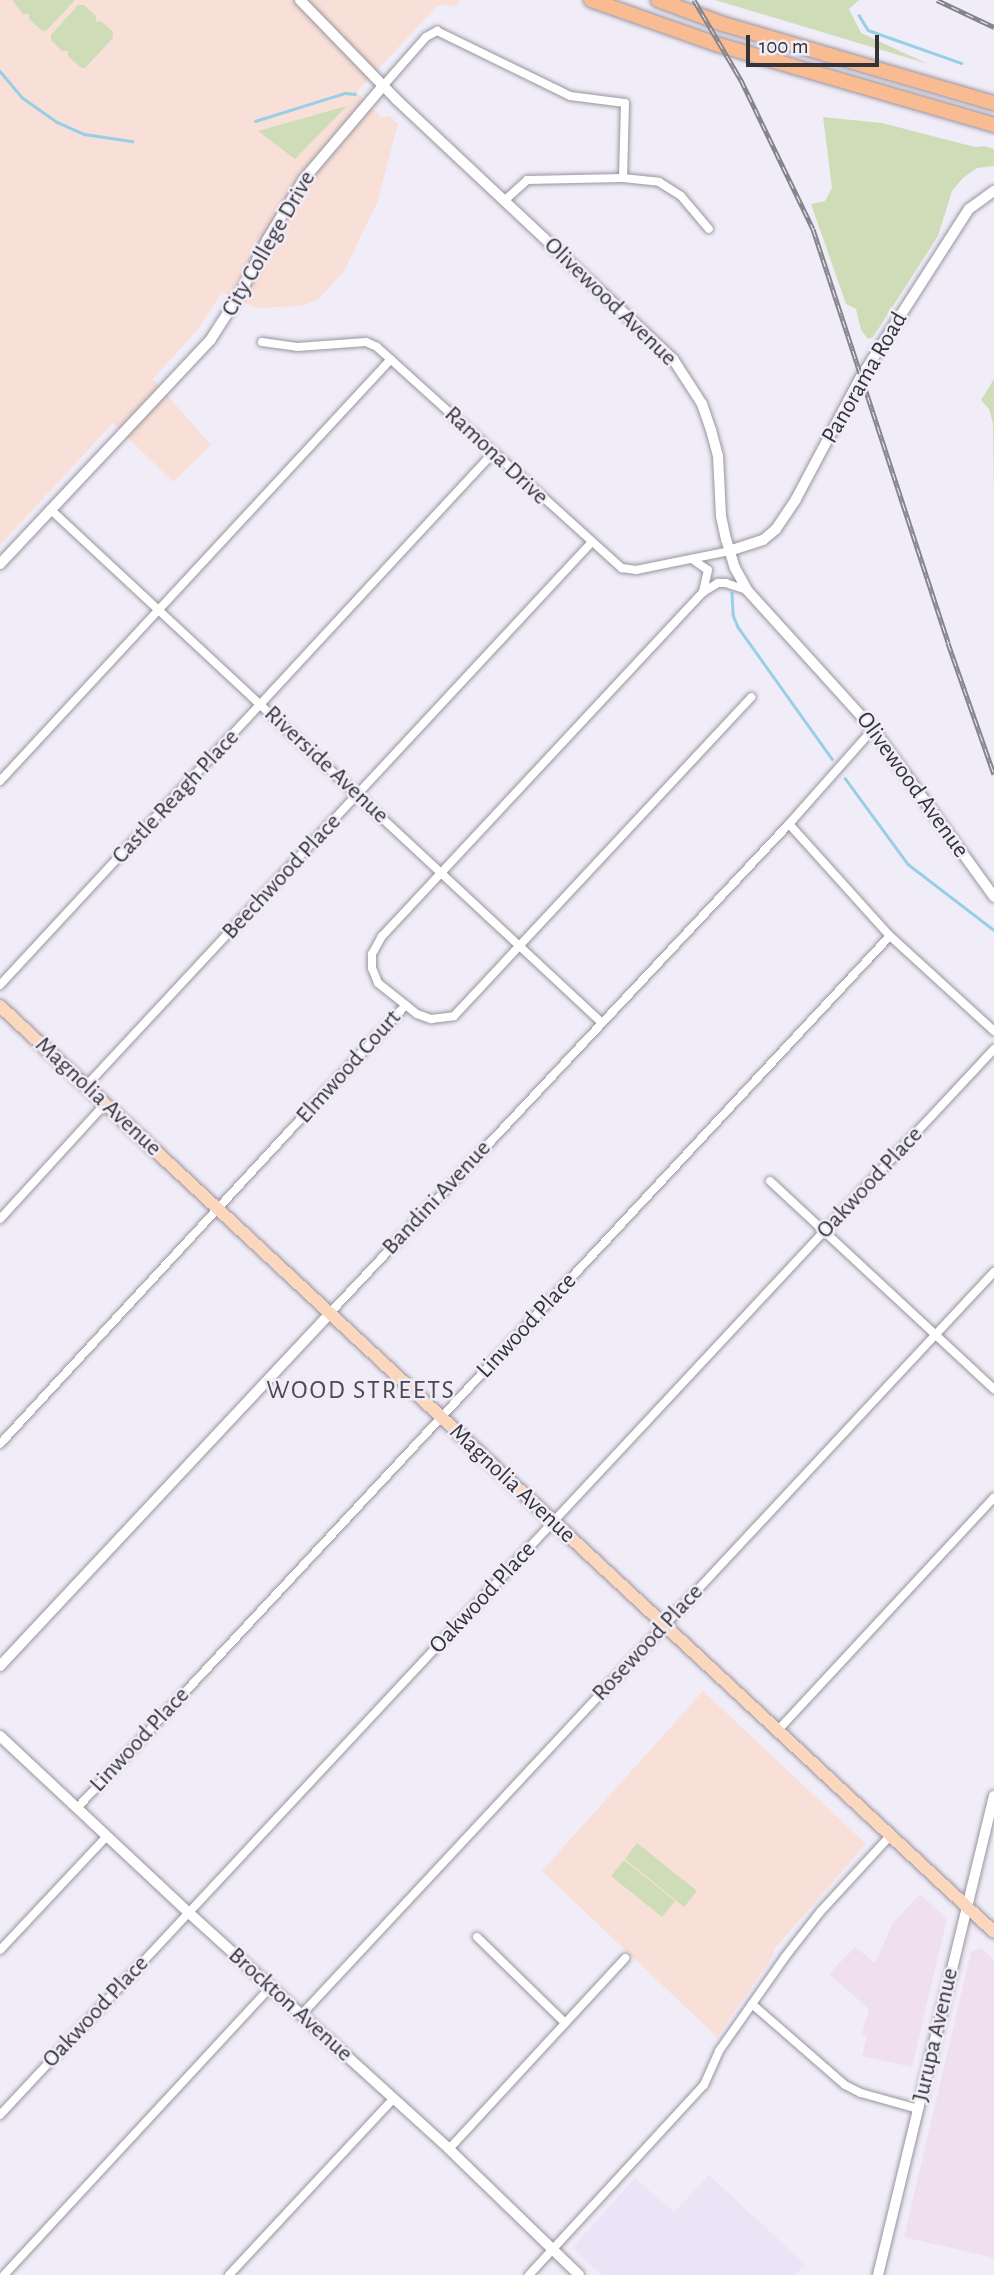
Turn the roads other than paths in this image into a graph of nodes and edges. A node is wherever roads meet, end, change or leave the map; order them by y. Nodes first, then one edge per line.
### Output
1 (300, 0) edge
2 (592, 0) edge
3 (658, 0) edge
4 (383, 86) junction
5 (994, 103) edge
6 (994, 125) edge
7 (623, 178) junction
8 (994, 191) edge
9 (505, 201) junction
10 (709, 229) dead end
11 (262, 342) dead end
12 (391, 359) junction
13 (493, 453) junction
14 (50, 509) junction
15 (591, 543) junction
16 (729, 551) junction
17 (692, 559) junction
18 (0, 564) edge
19 (747, 590) junction
20 (703, 592) junction
21 (158, 609) junction
22 (751, 696) dead end
23 (261, 705) junction
24 (873, 729) junction
25 (0, 781) edge
26 (360, 795) junction
27 (789, 824) junction
28 (442, 874) junction
29 (994, 897) edge
30 (890, 936) junction
31 (521, 946) junction
32 (0, 985) edge
33 (406, 1005) junction
34 (0, 1006) edge
35 (601, 1022) junction
36 (994, 1031) edge
37 (994, 1049) edge
38 (86, 1086) junction
39 (104, 1104) junction
40 (770, 1181) dead end
41 (218, 1209) junction
42 (0, 1219) edge
43 (825, 1231) junction
44 (994, 1272) edge
45 (329, 1314) junction
46 (937, 1335) junction
47 (994, 1389) edge
48 (441, 1418) junction
49 (0, 1444) edge
50 (994, 1498) edge
51 (553, 1522) junction
52 (666, 1623) junction
53 (0, 1666) edge
54 (779, 1729) junction
55 (0, 1736) edge
56 (994, 1796) edge
57 (77, 1808) junction
58 (107, 1836) junction
59 (890, 1836) junction
60 (966, 1907) junction
61 (188, 1912) junction
62 (994, 1933) edge
63 (477, 1937) dead end
64 (0, 1950) edge
65 (625, 1958) dead end
66 (271, 1987) junction
67 (752, 2004) junction
68 (302, 2014) junction
69 (565, 2023) junction
70 (392, 2100) junction
71 (918, 2109) junction
72 (0, 2115) edge
73 (449, 2149) junction
74 (551, 2249) junction
75 (4, 2275) edge
76 (229, 2275) edge
77 (529, 2275) edge
78 (579, 2275) edge
79 (878, 2275) edge

1 - 4 main road, Olivewood Avenue
2 - 6 highway
3 - 5 highway
4 - 7 street
4 - 9 main road, Olivewood Avenue
4 - 14 main road, City College Drive
7 - 9 street
7 - 10 street
8 - 16 main road, Panorama Road
9 - 16 main road, Olivewood Avenue
11 - 12 street, Ramona Drive
12 - 13 street, Ramona Drive
12 - 21 street
13 - 15 street, Ramona Drive
13 - 23 street, Castle Reagh Place
14 - 18 main road
14 - 21 street, Riverside Avenue
15 - 17 street, Ramona Drive
15 - 26 street, Beechwood Place
16 - 17 street, Ramona Drive
16 - 19 main road, Olivewood Avenue
17 - 20 street
19 - 20 street
19 - 24 main road, Olivewood Avenue
20 - 28 street, Elmwood Court
21 - 23 street, Riverside Avenue
21 - 25 street
22 - 31 street
23 - 26 street, Riverside Avenue
23 - 32 street, Castle Reagh Place
24 - 27 street, Bandini Avenue
24 - 29 main road, Olivewood Avenue
26 - 28 street, Riverside Avenue
26 - 38 street, Beechwood Place
27 - 30 street
27 - 35 street, Bandini Avenue
28 - 31 street, Riverside Avenue
28 - 33 street, Elmwood Court
30 - 36 street
30 - 48 street, Linwood Place
31 - 33 street
31 - 35 street, Riverside Avenue
33 - 41 street, Elmwood Court
34 - 38 main road, Magnolia Avenue
35 - 45 street, Bandini Avenue
37 - 43 street, Oakwood Place
38 - 39 main road, Magnolia Avenue
39 - 41 main road, Magnolia Avenue
39 - 42 street
40 - 43 street
41 - 45 main road, Magnolia Avenue
41 - 49 street, Elmwood Court
43 - 46 street
43 - 51 street, Oakwood Place
44 - 46 street, Rosewood Place
45 - 48 main road, Magnolia Avenue
45 - 53 main road, Bandini Avenue
46 - 47 street
46 - 52 street, Rosewood Place
48 - 51 main road, Magnolia Avenue
48 - 57 street, Linwood Place
50 - 54 street
51 - 52 main road, Magnolia Avenue
51 - 61 street, Oakwood Place
52 - 54 main road, Magnolia Avenue
52 - 68 street, Rosewood Place
54 - 59 main road, Magnolia Avenue
55 - 57 main road, Brockton Avenue
56 - 60 main road, Jurupa Avenue
57 - 58 main road, Brockton Avenue
58 - 61 main road, Brockton Avenue
58 - 64 street
59 - 60 main road, Magnolia Avenue
59 - 67 street
60 - 62 main road, Magnolia Avenue
60 - 71 main road, Jurupa Avenue
61 - 66 main road, Brockton Avenue
61 - 72 street, Oakwood Place
63 - 69 street
65 - 69 street
66 - 68 main road, Brockton Avenue
66 - 75 street
67 - 71 street
67 - 74 street
68 - 70 main road, Brockton Avenue
69 - 73 street
70 - 73 main road, Brockton Avenue
70 - 76 street
71 - 79 main road, Jurupa Avenue
73 - 74 main road, Brockton Avenue
74 - 77 street
74 - 78 main road, Brockton Avenue

